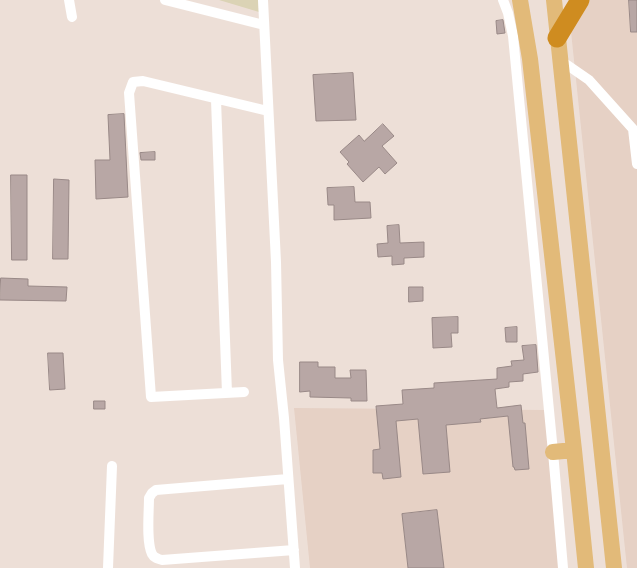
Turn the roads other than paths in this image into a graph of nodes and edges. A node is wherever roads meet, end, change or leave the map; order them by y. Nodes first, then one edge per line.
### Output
1 (69, 0) edge
2 (166, 0) edge
3 (263, 0) edge
4 (503, 0) edge
5 (520, 0) edge
6 (554, 0) edge
7 (580, 0) edge
8 (72, 17) dead end
9 (264, 25) junction
10 (520, 35) junction
11 (557, 38) junction
12 (560, 60) junction
13 (216, 100) junction
14 (268, 111) junction
15 (635, 129) edge
16 (637, 164) edge
17 (244, 392) dead end
18 (227, 393) junction
19 (574, 450) junction
20 (554, 452) junction
21 (112, 466) dead end
22 (288, 479) junction
23 (294, 550) junction
24 (108, 568) edge
25 (296, 568) edge
26 (563, 568) edge
27 (586, 568) edge
28 (614, 568) edge

1 - 8 street
2 - 9 street
3 - 9 street
4 - 10 street
5 - 10 main road
6 - 11 main road
7 - 11 highway
9 - 14 street
10 - 19 main road
10 - 20 street
11 - 12 main road
12 - 15 street
12 - 28 main road
13 - 14 street
13 - 18 street
13 - 18 street
14 - 22 street
15 - 16 street
17 - 18 street
19 - 20 main road
19 - 27 main road
20 - 26 street
21 - 24 street
22 - 23 street
22 - 23 street
23 - 25 street

